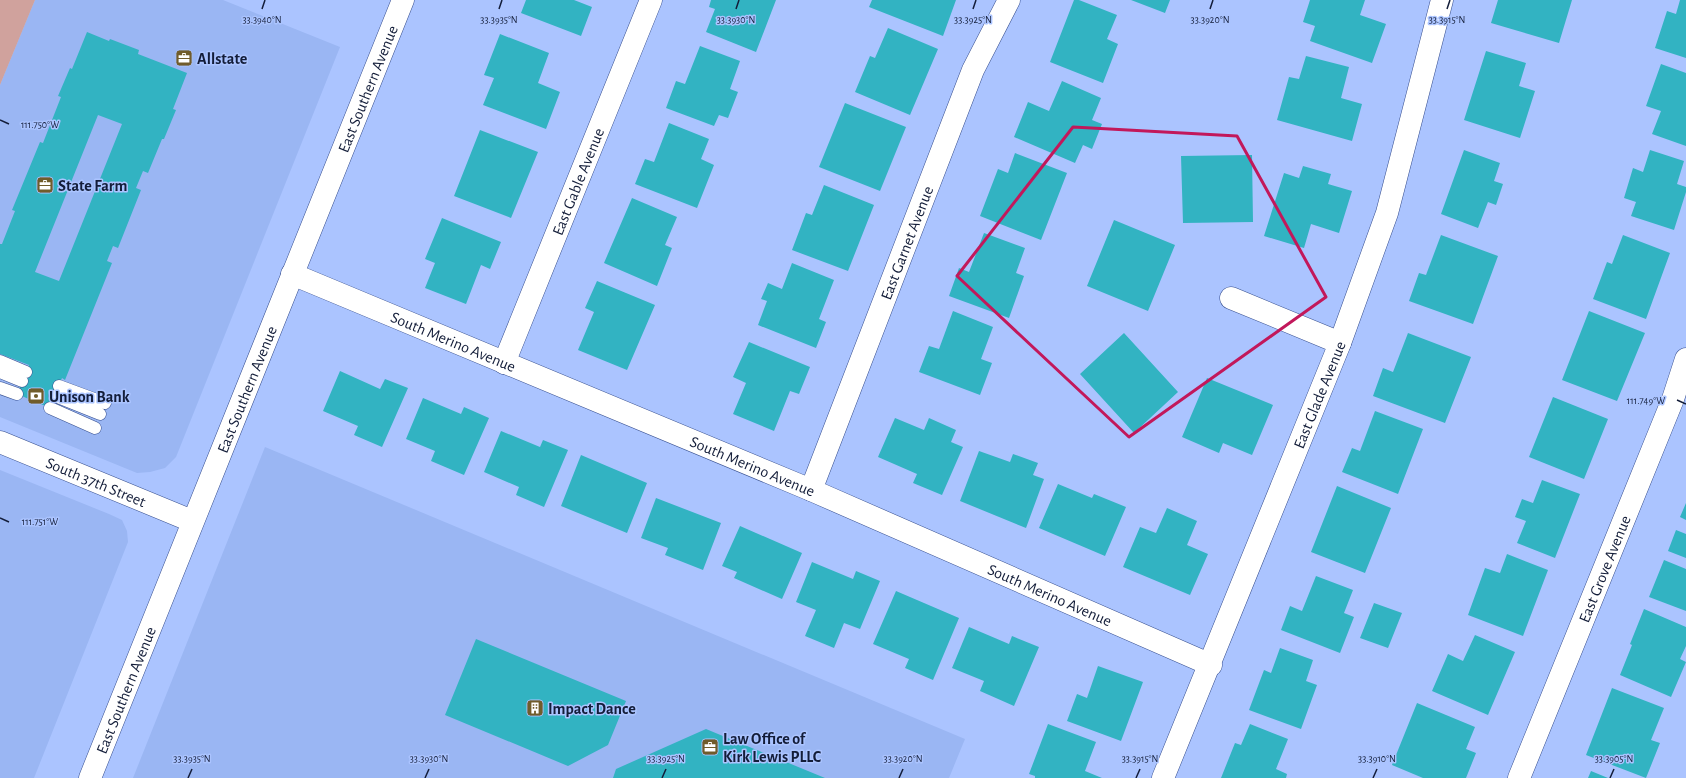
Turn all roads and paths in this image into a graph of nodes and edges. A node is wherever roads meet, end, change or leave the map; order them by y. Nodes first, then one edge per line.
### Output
1 (403, 0) edge
2 (651, 0) edge
3 (1009, 0) edge
4 (1442, 0) edge
5 (292, 274) junction
6 (1231, 298) dead end
7 (1340, 344) junction
8 (1686, 359) edge
9 (0, 361) edge
10 (504, 363) junction
11 (0, 372) edge
12 (0, 388) edge
13 (57, 391) dead end
14 (17, 394) dead end
15 (50, 408) dead end
16 (103, 409) dead end
17 (95, 428) dead end
18 (0, 442) edge
19 (811, 490) junction
20 (192, 521) junction
21 (1210, 665) junction
22 (90, 778) edge
23 (1163, 778) edge
24 (1520, 778) edge

1 - 5 street, East Southern Avenue
2 - 10 street, East Gable Avenue
3 - 19 street, East Garnet Avenue
4 - 7 street, East Glade Avenue
5 - 10 street, South Merino Avenue
5 - 20 street, East Southern Avenue
6 - 7 street
7 - 21 street, East Glade Avenue
8 - 24 street, East Grove Avenue
9 - 11 lane
10 - 19 street, South Merino Avenue
12 - 14 lane
13 - 16 lane
15 - 17 lane
18 - 20 street, South 37th Street
19 - 21 street, South Merino Avenue
20 - 22 street, East Southern Avenue
21 - 23 street, East Glade Avenue

